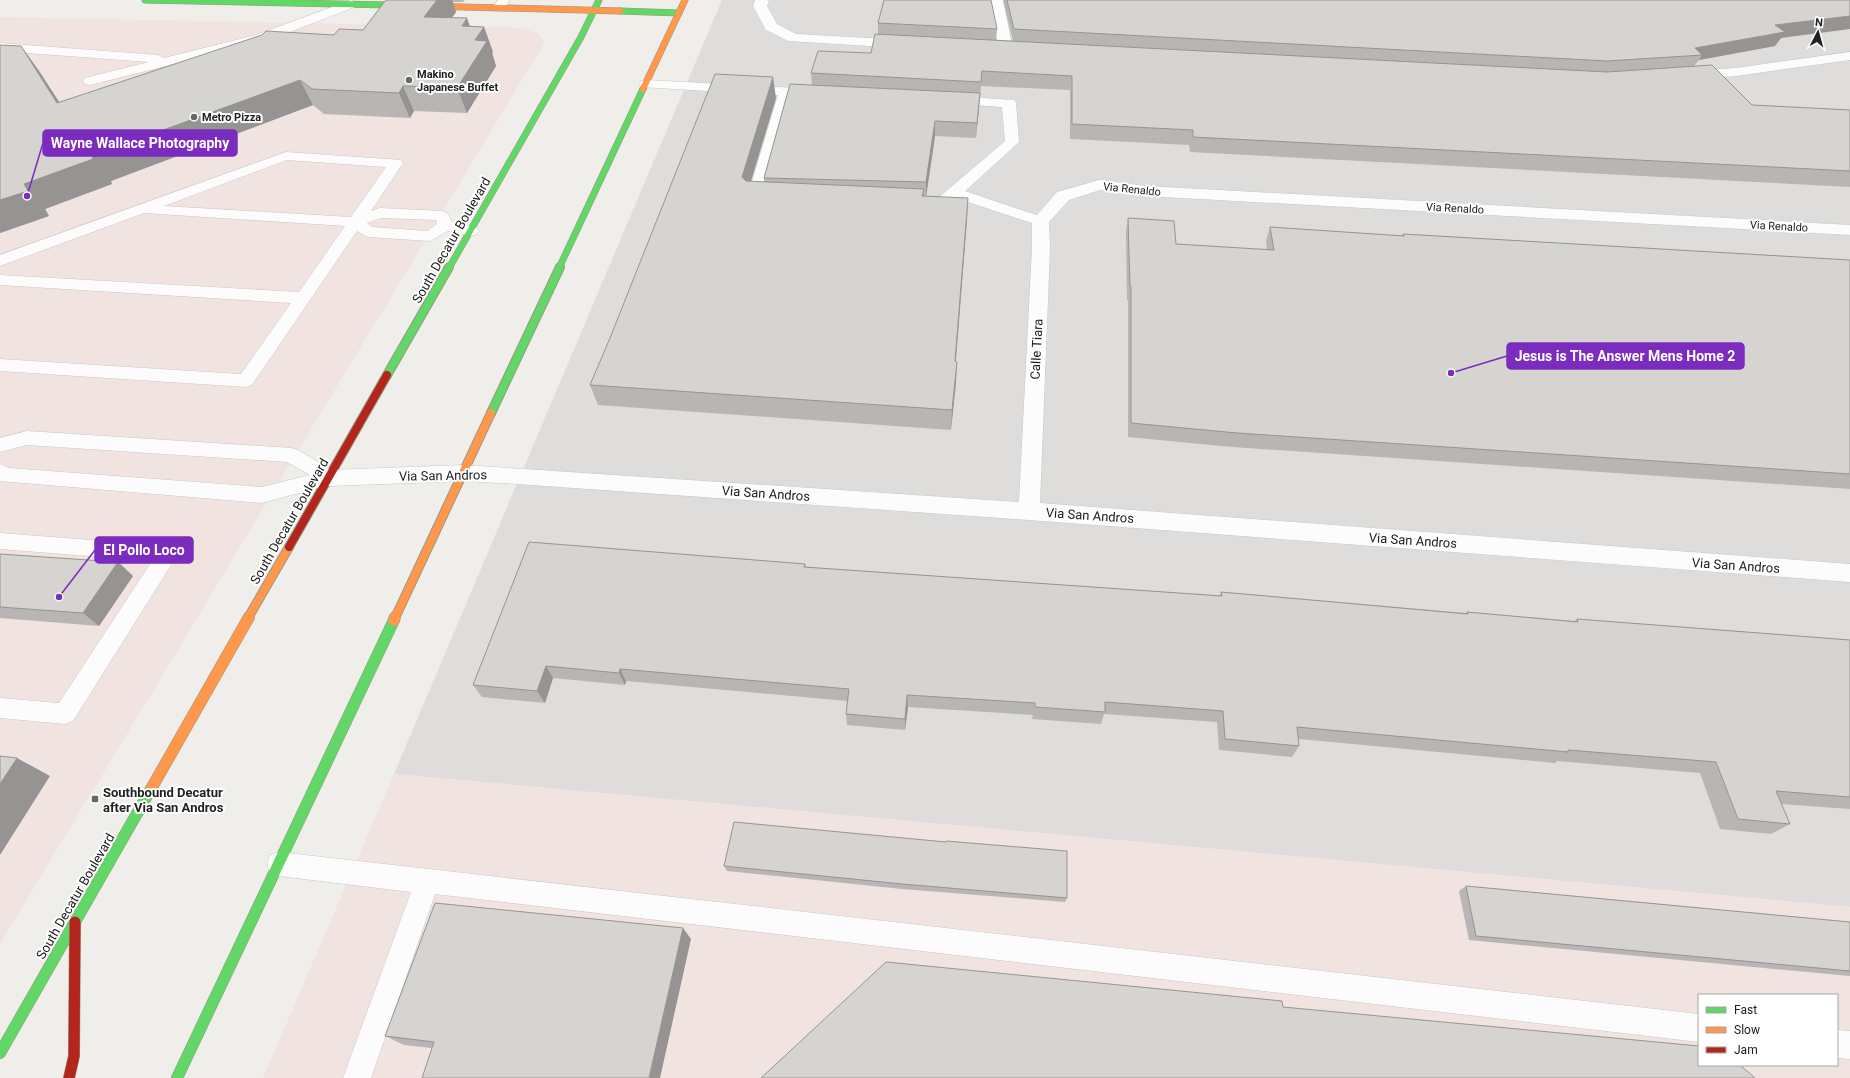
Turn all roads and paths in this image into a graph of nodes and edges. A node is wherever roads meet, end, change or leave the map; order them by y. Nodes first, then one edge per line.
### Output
1 (145, 0) edge
2 (599, 0) edge
3 (685, 0) edge
4 (762, 0) edge
5 (996, 0) edge
6 (345, 3) edge
7 (502, 3) edge
8 (594, 10) junction
9 (679, 13) junction
10 (919, 45) edge
11 (0, 47) edge
12 (990, 49) edge
13 (1006, 50) junction
14 (1022, 51) edge
15 (1850, 56) edge
16 (175, 60) junction
17 (1675, 76) edge
18 (90, 81) dead end
19 (646, 84) junction
20 (786, 91) junction
21 (834, 94) edge
22 (937, 99) edge
23 (955, 193) junction
24 (778, 199) edge
25 (910, 203) edge
26 (141, 209) junction
27 (1040, 221) junction
28 (355, 222) junction
29 (471, 230) junction
30 (1850, 230) edge
31 (0, 261) edge
32 (0, 280) edge
33 (303, 298) junction
34 (0, 365) edge
35 (0, 445) edge
36 (0, 471) edge
37 (464, 473) junction
38 (329, 478) junction
39 (1029, 511) junction
40 (0, 541) edge
41 (1850, 574) edge
42 (0, 708) edge
43 (279, 864) junction
44 (427, 881) junction
45 (75, 921) junction
46 (1698, 1028) edge
47 (1838, 1044) edge
48 (1850, 1045) edge
49 (0, 1053) edge
50 (69, 1078) edge
51 (177, 1078) edge
52 (357, 1078) edge

1 - 6 main road
2 - 8 main road, South Decatur Boulevard
3 - 9 main road
4 - 10 street
5 - 13 street
6 - 7 main road
6 - 16 lane
7 - 8 main road
8 - 9 main road
8 - 29 main road, South Decatur Boulevard
9 - 19 main road
11 - 16 lane
12 - 13 street
13 - 14 street
15 - 17 street
16 - 18 lane
19 - 20 lane
19 - 37 main road
20 - 21 lane
20 - 24 lane
22 - 23 lane
23 - 25 lane
23 - 27 lane
26 - 28 lane
26 - 28 lane
26 - 31 lane
27 - 30 street, Via Renaldo
27 - 39 street, Calle Tiara
28 - 29 lane
28 - 33 lane
29 - 38 main road, South Decatur Boulevard
32 - 33 lane
33 - 34 lane
35 - 38 lane
36 - 38 lane
37 - 38 street, Via San Andros
37 - 39 street, Via San Andros
37 - 43 main road
38 - 45 main road, South Decatur Boulevard
39 - 41 street, Via San Andros
40 - 42 lane
43 - 44 lane
43 - 51 main road
44 - 46 lane
44 - 52 lane
45 - 49 main road, South Decatur Boulevard
45 - 50 main road
47 - 48 lane

